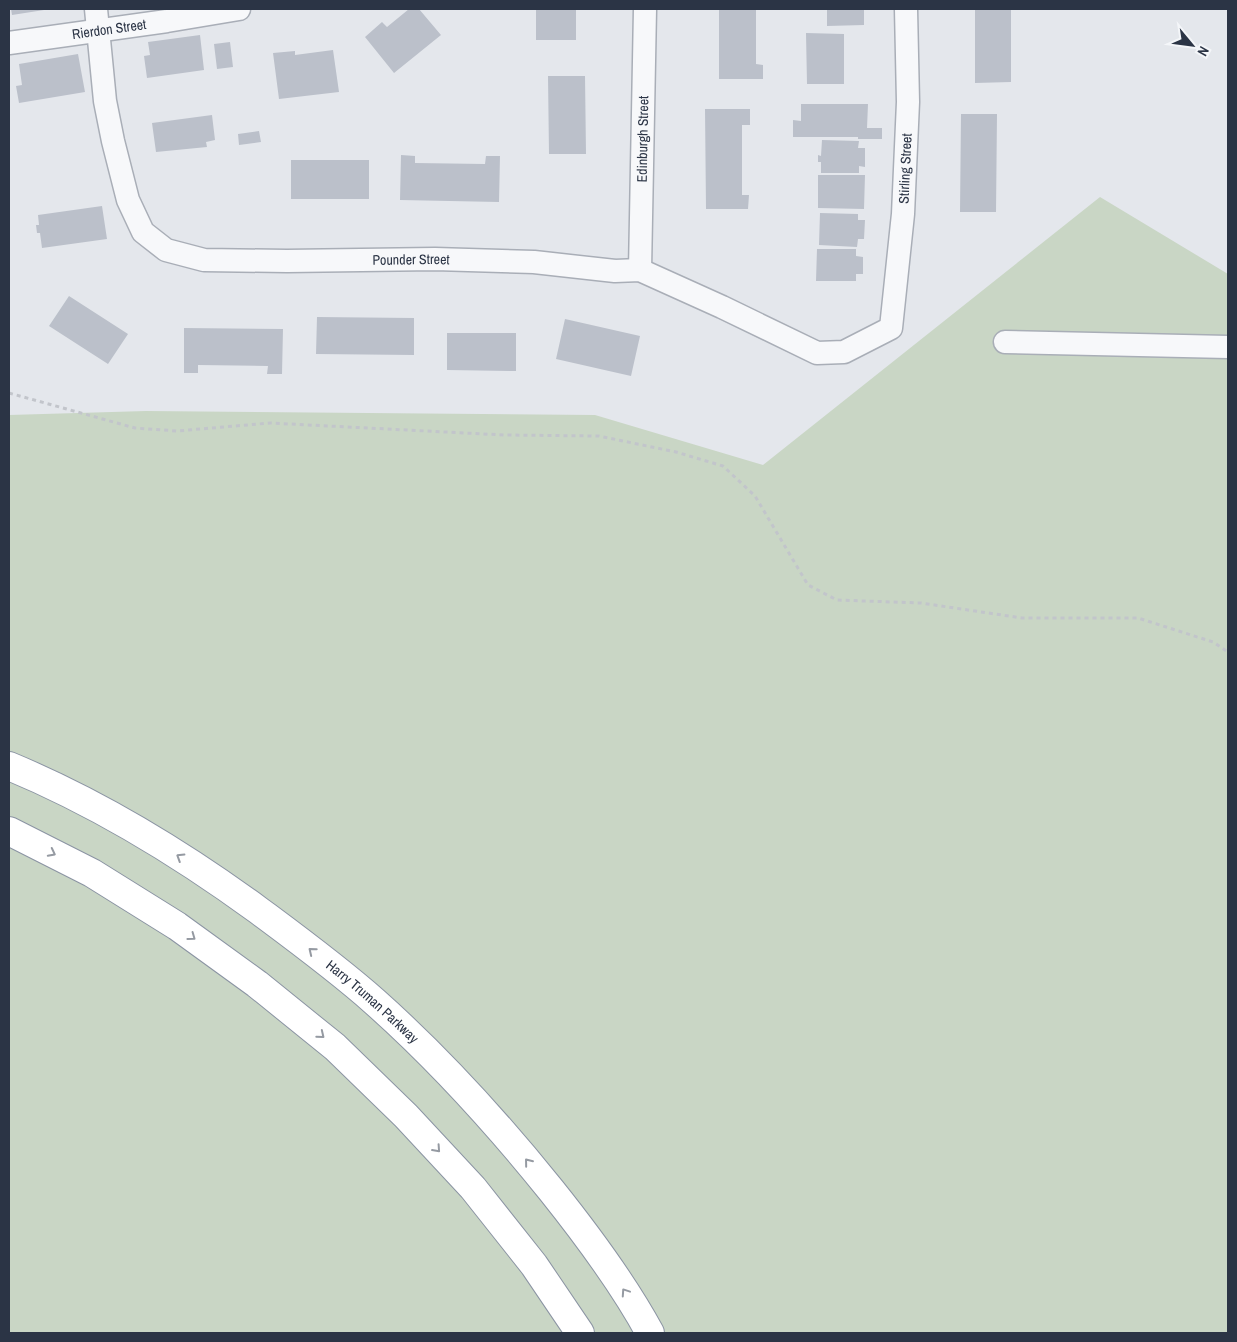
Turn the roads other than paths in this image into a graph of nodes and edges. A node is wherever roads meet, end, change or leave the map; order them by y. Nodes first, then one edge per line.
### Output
1 (239, 9) edge
2 (645, 9) edge
3 (906, 9) edge
4 (98, 19) edge
5 (9, 43) edge
6 (640, 270) junction
7 (891, 328) joint
8 (1005, 342) dead end
9 (1228, 347) edge
10 (9, 766) edge
11 (9, 831) edge
12 (580, 1333) edge
13 (650, 1333) edge

1 - 4 street, Rierdon Street
2 - 6 street, Edinburgh Street
3 - 7 street, Stirling Street
4 - 5 street, Rierdon Street
4 - 6 street, Pounder Street
6 - 7 street, Pounder Street
8 - 9 street
13 -> 10 highway, Harry Truman Parkway
11 -> 12 highway

